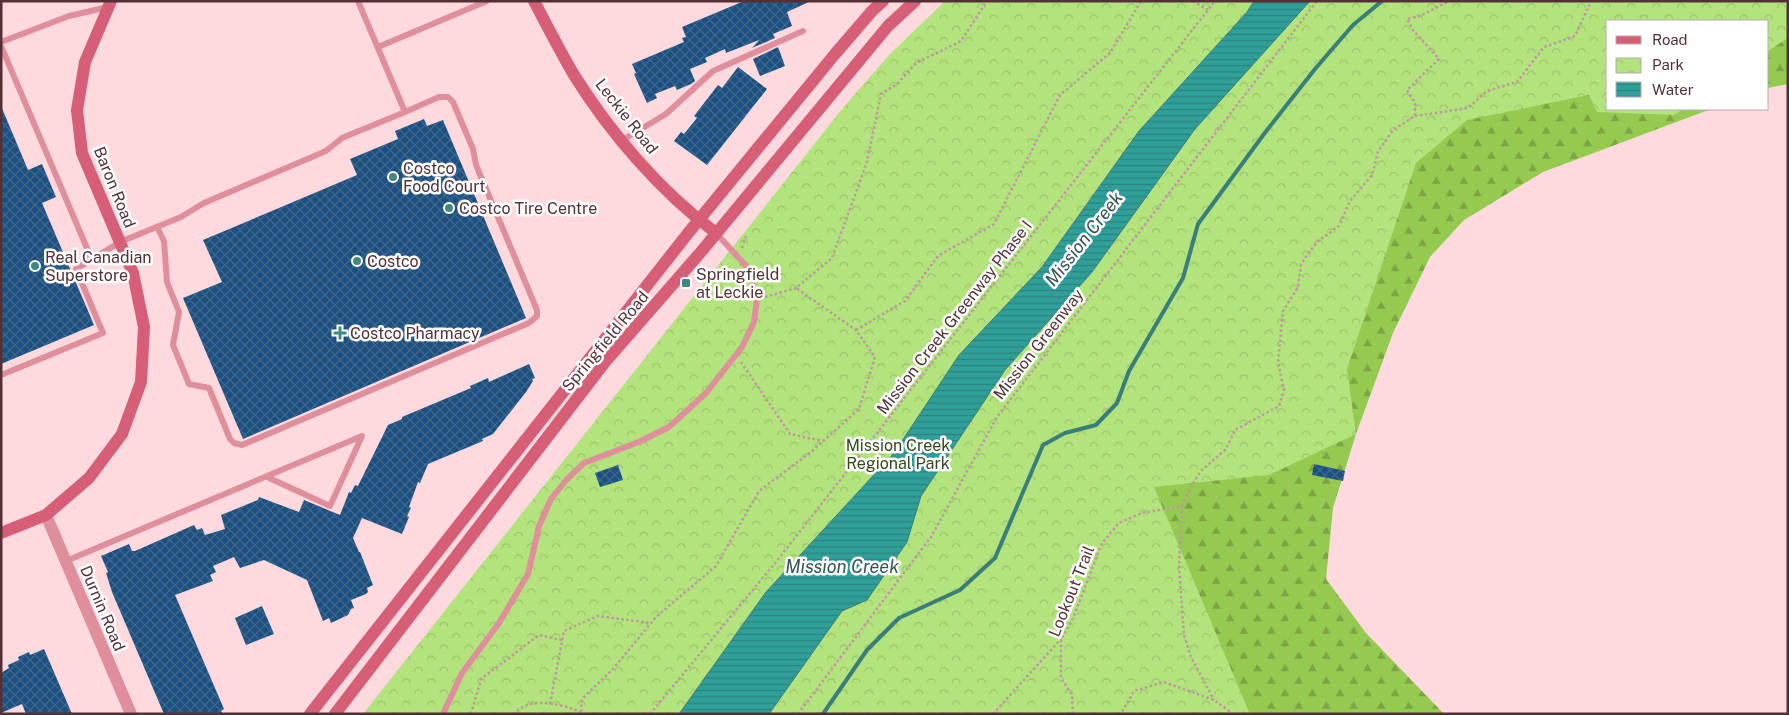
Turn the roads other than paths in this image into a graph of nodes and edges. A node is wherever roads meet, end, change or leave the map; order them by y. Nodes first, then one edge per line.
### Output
1 (358, 1) edge
2 (487, 1) edge
3 (534, 1) edge
4 (883, 1) edge
5 (915, 1) edge
6 (109, 4) edge
7 (803, 31) dead end
8 (1, 42) edge
9 (1, 46) edge
10 (378, 48) junction
11 (405, 112) junction
12 (621, 141) junction
13 (699, 220) junction
14 (157, 227) junction
15 (716, 233) junction
16 (120, 242) junction
17 (92, 260) junction
18 (1, 375) edge
19 (267, 477) junction
20 (46, 515) junction
21 (1, 533) edge
22 (66, 562) junction
23 (131, 714) edge
24 (310, 714) edge
25 (335, 714) edge
26 (444, 714) edge

1 - 10 lane
2 - 10 lane
3 - 12 main road, Leckie Road
4 - 13 main road, Springfield Road
5 - 15 main road, Springfield Road
6 - 8 lane
6 - 16 main road, Baron Road
7 - 12 lane
9 - 17 lane
10 - 11 lane
11 - 14 lane
11 - 14 lane
12 - 13 main road, Leckie Road
13 - 15 main road, Leckie Road
13 - 24 main road, Springfield Road
14 - 16 lane
15 - 25 main road, Springfield Road
15 - 26 lane
16 - 17 lane
16 - 20 main road, Baron Road
17 - 18 lane
19 - 19 lane
19 - 22 lane
20 - 21 main road, Baron Road
20 - 22 street, Durnin Road
22 - 23 street, Durnin Road

